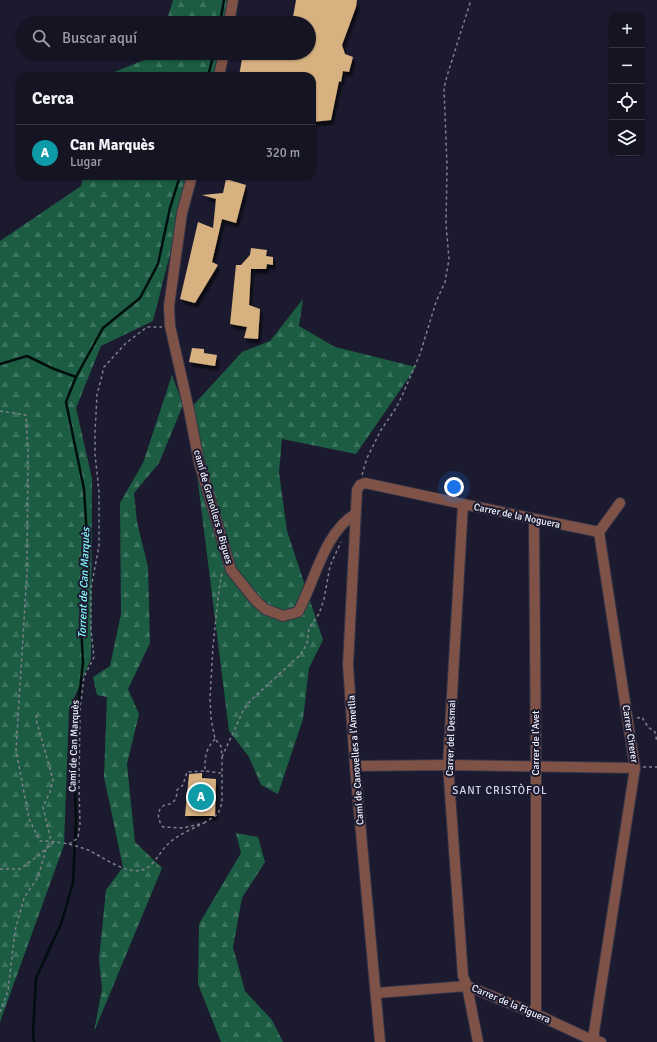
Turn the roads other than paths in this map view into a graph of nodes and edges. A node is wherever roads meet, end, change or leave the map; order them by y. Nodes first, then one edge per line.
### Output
1 (233, 0) edge
2 (230, 16) edge
3 (223, 60) edge
4 (221, 72) edge
5 (191, 180) edge
6 (362, 484) joint
7 (620, 503) dead end
8 (463, 504) junction
9 (354, 514) junction
10 (534, 519) junction
11 (599, 532) junction
12 (448, 765) junction
13 (355, 766) junction
14 (536, 766) junction
15 (635, 768) junction
16 (467, 986) junction
17 (376, 993) junction
18 (536, 1014) junction
19 (380, 1042) edge
20 (478, 1042) edge
21 (596, 1042) edge

1 - 2 street
3 - 4 street
5 - 9 street, camí de Granollers a Bigues
6 - 8 street, Carrer de la Noguera
6 - 9 street, Camí de Canovelles a l'Ametlla
7 - 11 street
8 - 10 street, Carrer de la Noguera
8 - 12 street, Carrer del Desmai
9 - 13 street, Camí de Canovelles a l'Ametlla
10 - 11 street, Carrer de la Noguera
10 - 14 street, Carrer de l'Avet
11 - 15 street, Carrer Cirerer
12 - 13 street
12 - 14 street
12 - 16 street, Carrer del Desmai
13 - 17 street, Camí de Canovelles a l'Ametlla
14 - 15 street
14 - 18 street, Carrer de l'Avet
15 - 21 street, Carrer Cirerer
16 - 17 street, Carrer de la Figuera
16 - 18 street, Carrer de la Figuera
16 - 20 street, Carrer del Desmai
17 - 19 street, Camí de Canovelles a l'Ametlla
18 - 21 street, Carrer de la Figuera

